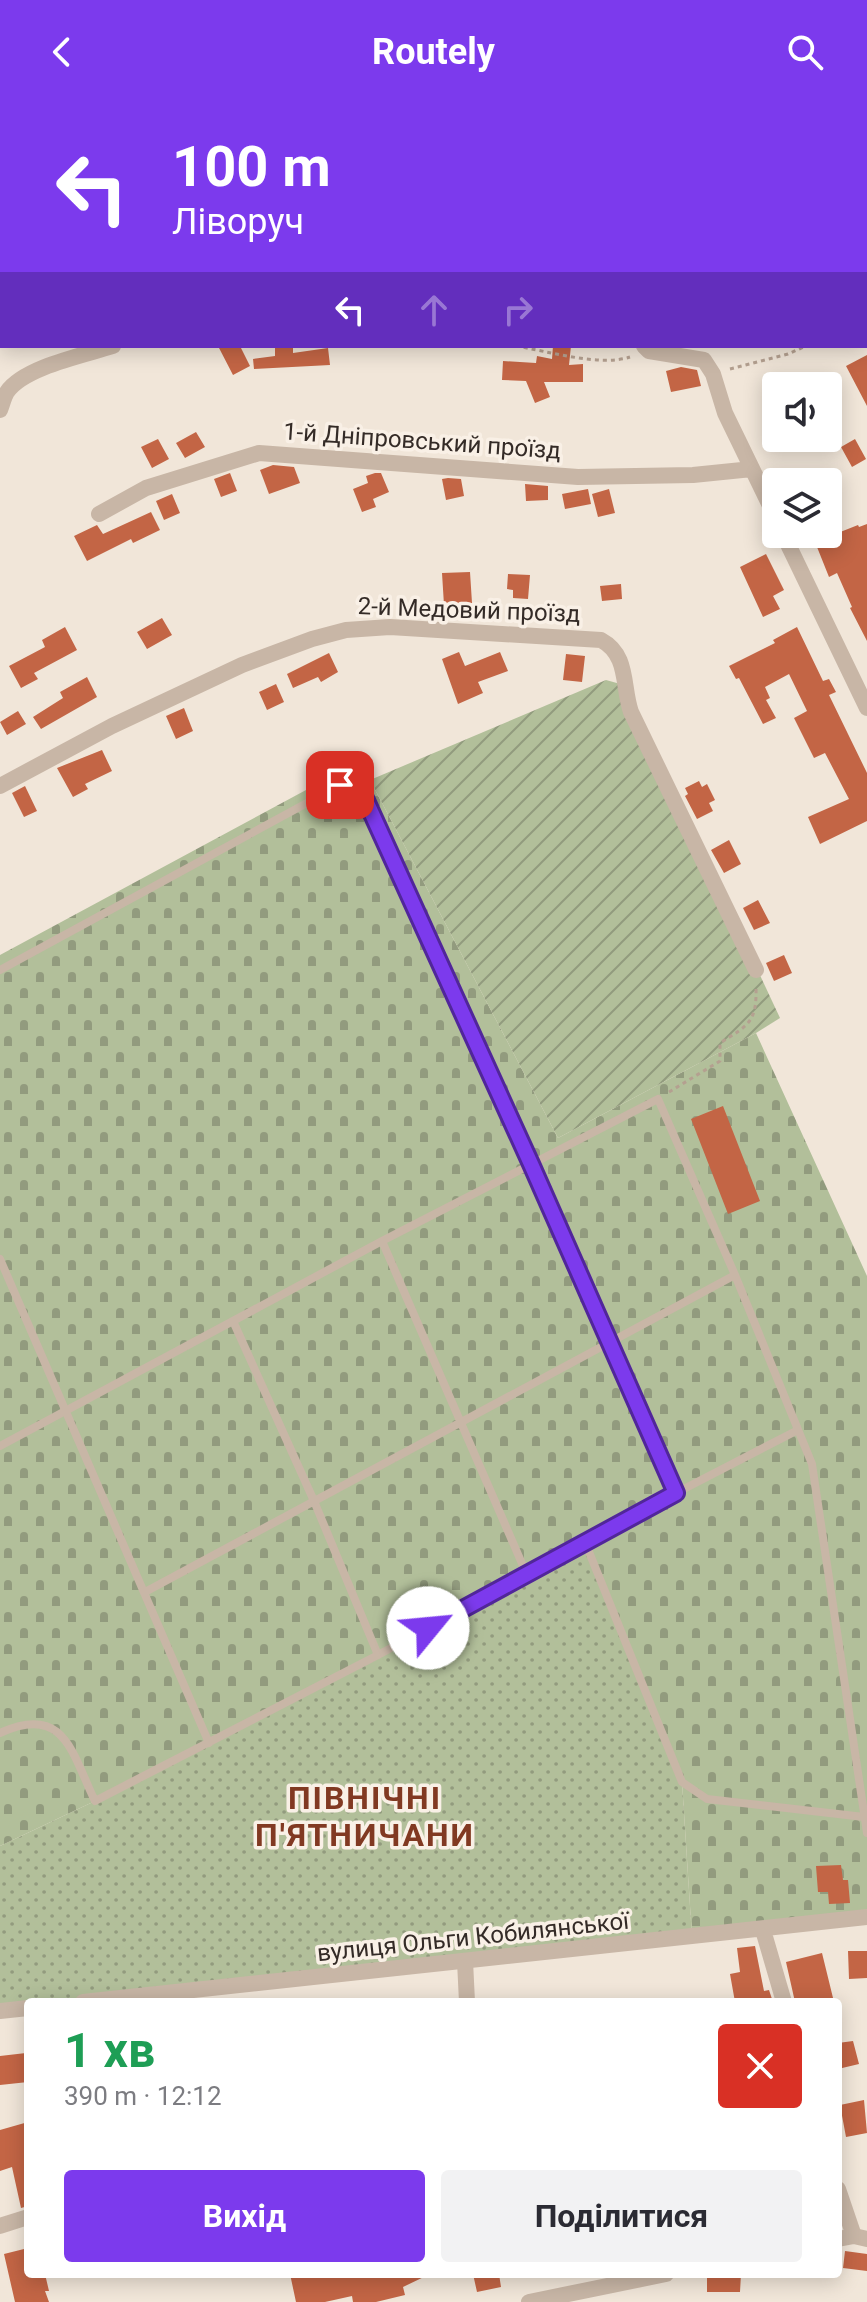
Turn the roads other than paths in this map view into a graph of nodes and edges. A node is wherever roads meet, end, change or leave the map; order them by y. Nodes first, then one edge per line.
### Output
1 (107, 348) edge
2 (647, 348) edge
3 (0, 410) edge
4 (752, 469) junction
5 (762, 489) edge
6 (99, 514) dead end
7 (790, 548) edge
8 (867, 708) edge
9 (0, 786) edge
10 (0, 970) edge
11 (756, 970) road end
12 (531, 1164) junction
13 (382, 1241) junction
14 (0, 1259) edge
15 (735, 1275) junction
16 (233, 1321) junction
17 (611, 1342) junction
18 (66, 1411) junction
19 (460, 1423) junction
20 (796, 1431) junction
21 (0, 1446) edge
22 (676, 1493) junction
23 (314, 1501) junction
24 (585, 1542) junction
25 (527, 1575) junction
26 (145, 1592) junction
27 (378, 1655) junction
28 (0, 1733) edge
29 (209, 1743) junction
30 (864, 1817) junction
31 (867, 1833) edge
32 (867, 1917) edge
33 (763, 1930) junction
34 (465, 1961) junction
35 (120, 1998) edge
36 (467, 1998) edge
37 (783, 1998) edge
38 (24, 2008) edge
39 (0, 2011) edge
40 (842, 2202) edge
41 (24, 2218) edge
42 (0, 2226) edge
43 (853, 2238) edge
44 (646, 2278) edge
45 (529, 2302) edge

1 - 3 street
2 - 4 street
4 - 5 street
4 - 6 street, 1-й Дніпровський проїзд
7 - 8 street
9 - 11 street, 2-й Медовий проїзд
10 - 12 lane
12 - 13 lane
12 - 15 lane
12 - 17 lane
13 - 16 lane
13 - 19 lane
14 - 18 lane
15 - 17 lane
15 - 20 lane
16 - 18 lane
16 - 23 lane
17 - 19 lane
17 - 22 lane
18 - 21 lane
18 - 26 lane
19 - 23 lane
19 - 25 lane
20 - 22 lane
20 - 30 lane
22 - 24 lane
23 - 26 lane
23 - 27 lane
24 - 25 lane
24 - 30 lane
25 - 27 lane
26 - 29 lane
27 - 29 lane
28 - 29 lane
30 - 31 lane
32 - 33 street, вулиця Ольги Кобилянської
33 - 34 street, вулиця Ольги Кобилянської
33 - 37 street
34 - 35 street, вулиця Ольги Кобилянської
34 - 36 street
38 - 39 street
40 - 43 street
41 - 42 street
44 - 45 street

